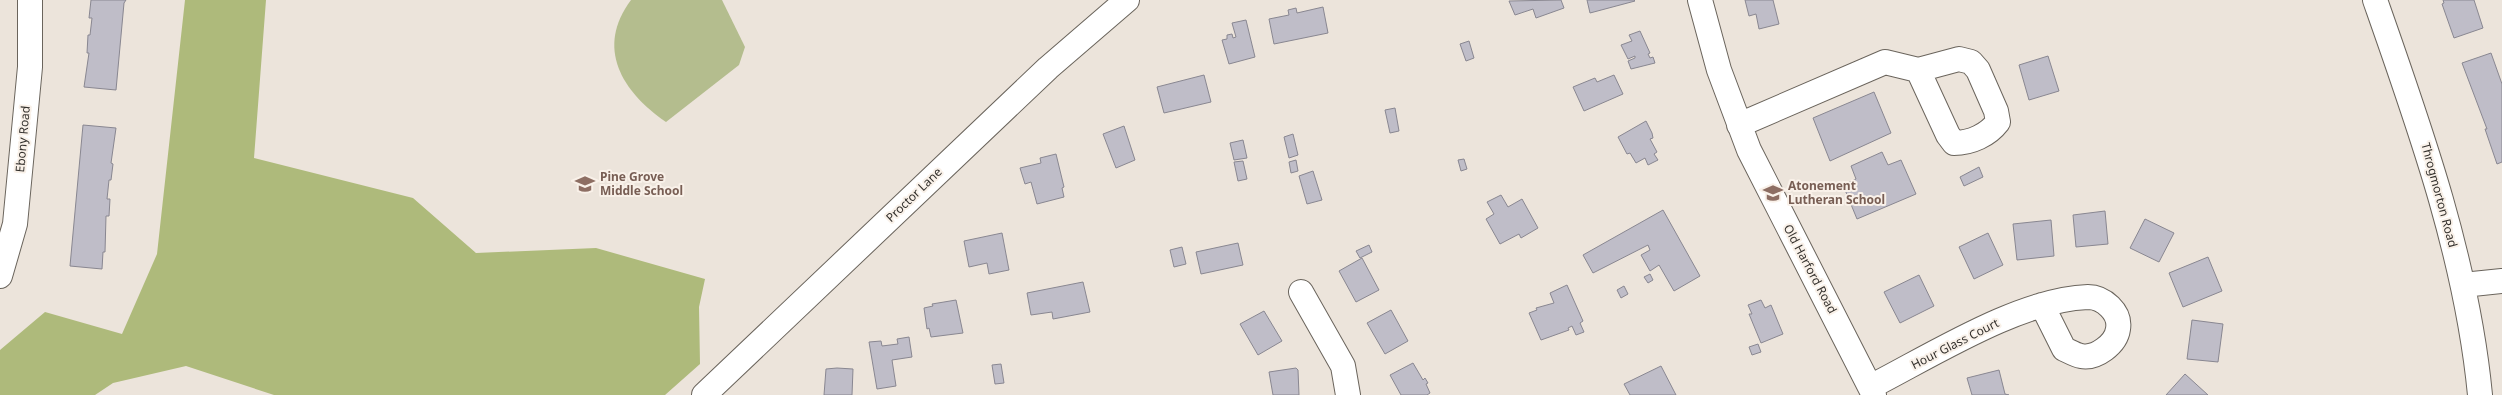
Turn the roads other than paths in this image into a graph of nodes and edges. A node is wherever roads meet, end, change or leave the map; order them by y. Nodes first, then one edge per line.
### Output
1 (1128, 0) edge
2 (1700, 0) edge
3 (2375, 0) edge
4 (29, 1) edge
5 (1918, 70) dead end
6 (1739, 125) junction
7 (0, 276) edge
8 (2502, 281) edge
9 (2463, 285) junction
10 (1301, 292) dead end
11 (2042, 305) dead end
12 (1872, 391) edge
13 (704, 395) edge
14 (1348, 395) edge
15 (2480, 395) edge

1 - 13 street, Proctor Lane
2 - 6 street, Old Harford Road
3 - 9 street, Throgmorton Road
4 - 7 street, Ebony Road
5 - 6 street
6 - 12 street, Old Harford Road
8 - 9 street
9 - 15 street, Throgmorton Road
10 - 14 street
11 - 12 street, Hour Glass Court

